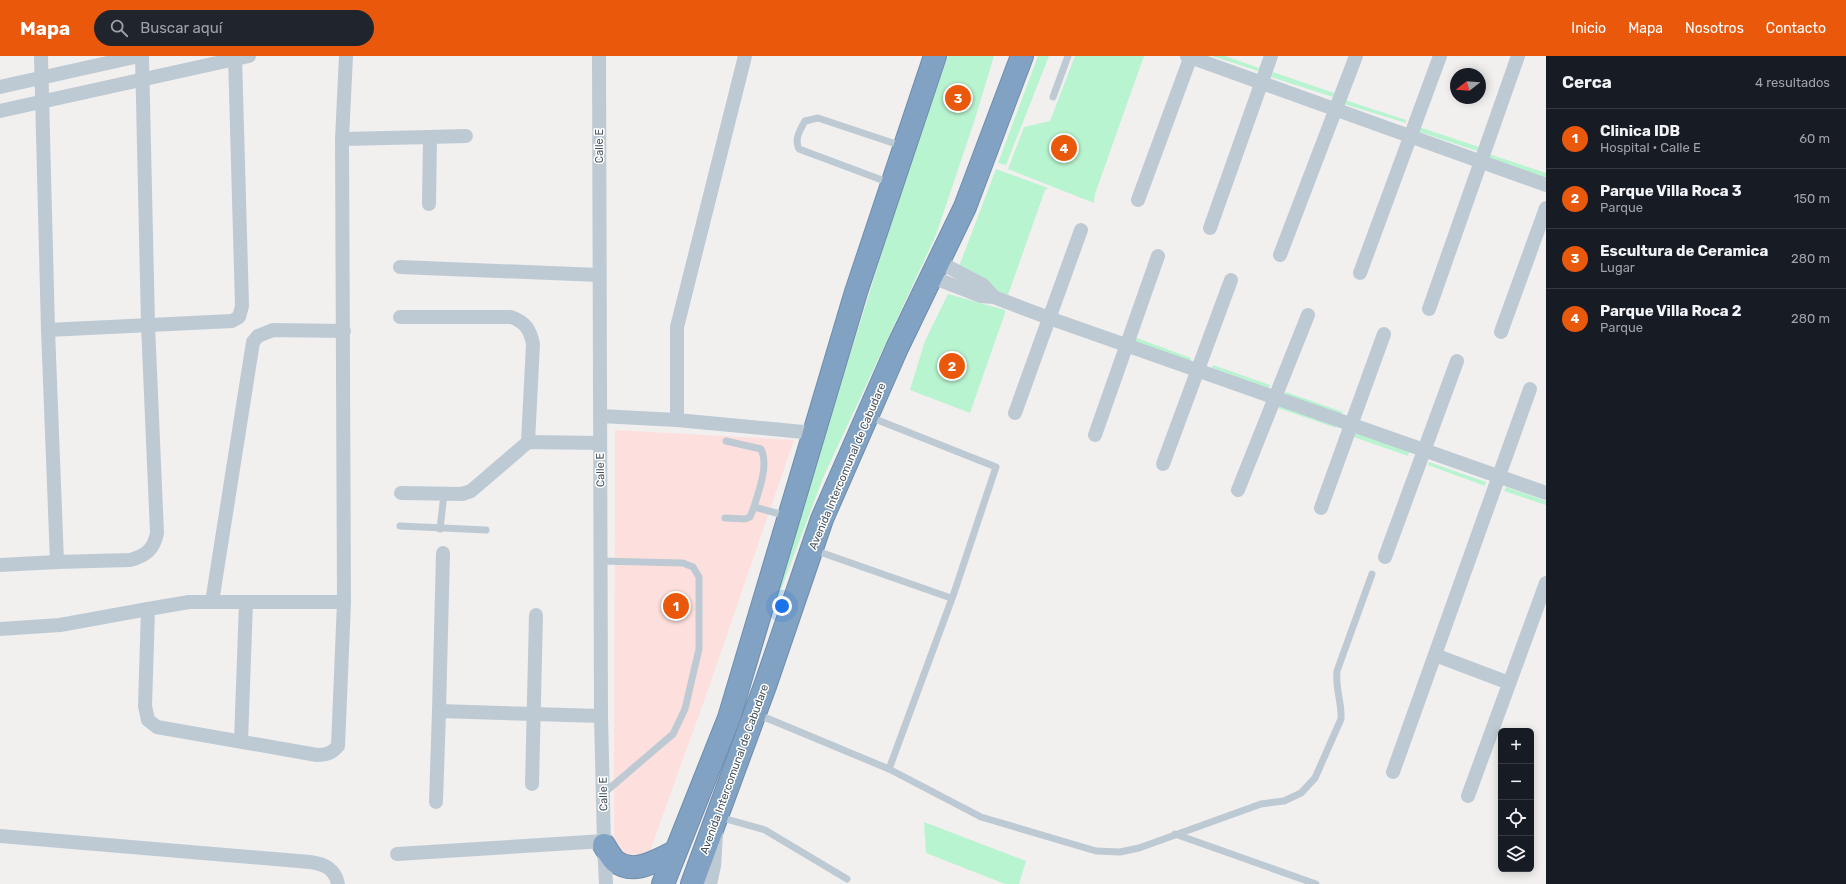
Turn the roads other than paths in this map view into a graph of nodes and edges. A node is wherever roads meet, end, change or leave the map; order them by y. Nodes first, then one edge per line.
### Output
1 (41, 56) edge
2 (141, 56) edge
3 (250, 56) edge
4 (346, 56) edge
5 (599, 56) edge
6 (745, 56) edge
7 (935, 56) edge
8 (1022, 56) edge
9 (1068, 56) edge
10 (1189, 56) edge
11 (1271, 56) edge
12 (1356, 56) edge
13 (1440, 56) edge
14 (1518, 56) edge
15 (236, 58) edge
16 (42, 77) junction
17 (142, 80) junction
18 (1262, 83) junction
19 (0, 87) edge
20 (1053, 97) dead end
21 (42, 103) junction
22 (1335, 110) junction
23 (0, 111) edge
24 (466, 136) dead end
25 (1411, 136) junction
26 (430, 137) junction
27 (342, 139) junction
28 (904, 147) junction
29 (1481, 162) junction
30 (892, 184) junction
31 (1546, 185) edge
32 (1138, 200) dead end
33 (429, 204) dead end
34 (1546, 208) edge
35 (1210, 228) dead end
36 (1081, 230) dead end
37 (1280, 255) dead end
38 (1158, 256) dead end
39 (400, 267) dead end
40 (935, 270) junction
41 (1360, 273) dead end
42 (599, 275) junction
43 (1231, 280) dead end
44 (1430, 309) dead end
45 (1308, 315) dead end
46 (400, 317) dead end
47 (1049, 318) junction
48 (148, 325) junction
49 (48, 330) junction
50 (344, 331) junction
51 (1501, 332) dead end
52 (1384, 334) dead end
53 (1126, 345) junction
54 (1458, 361) dead end
55 (1198, 370) junction
56 (1530, 389) dead end
57 (1275, 398) junction
58 (1015, 413) dead end
59 (600, 416) junction
60 (868, 416) junction
61 (677, 420) junction
62 (1352, 425) junction
63 (814, 433) junction
64 (1095, 435) dead end
65 (726, 441) dead end
66 (528, 442) junction
67 (599, 443) junction
68 (1426, 450) junction
69 (1163, 464) dead end
70 (1498, 476) junction
71 (1238, 490) dead end
72 (401, 493) dead end
73 (1546, 493) edge
74 (444, 494) junction
75 (754, 507) junction
76 (1321, 508) dead end
77 (789, 517) junction
78 (725, 518) dead end
79 (400, 526) dead end
80 (440, 529) junction
81 (486, 530) dead end
82 (812, 549) junction
83 (443, 553) dead end
84 (1384, 557) dead end
85 (600, 561) junction
86 (56, 562) junction
87 (0, 565) edge
88 (1372, 574) dead end
89 (1546, 583) edge
90 (951, 598) junction
91 (212, 602) junction
92 (246, 602) junction
93 (344, 602) junction
94 (148, 609) junction
95 (536, 615) dead end
96 (0, 629) edge
97 (1434, 655) junction
98 (1510, 683) junction
99 (439, 711) junction
100 (755, 713) junction
101 (532, 714) junction
102 (601, 716) junction
103 (241, 741) junction
104 (889, 769) junction
105 (1393, 772) dead end
106 (532, 784) dead end
107 (602, 794) junction
108 (1468, 796) dead end
109 (436, 802) dead end
110 (718, 815) junction
111 (1175, 834) junction
112 (0, 836) edge
113 (604, 843) junction
114 (675, 852) junction
115 (397, 854) dead end
116 (665, 879) edge
117 (847, 879) dead end
118 (338, 884) edge
119 (606, 884) edge
120 (628, 884) edge
121 (692, 884) edge
122 (710, 884) edge
123 (1316, 884) edge

1 - 16 street
2 - 16 street
2 - 17 street
3 - 15 street
4 - 27 street
5 - 42 street, Calle E
6 - 61 street
7 - 28 highway, Avenida Intercomunal de Cabudare
8 - 40 highway, Avenida Intercomunal de Cabudare
9 - 20 lane
10 - 18 street
10 - 32 street
11 - 18 street
12 - 22 street
13 - 25 street
14 - 29 street
15 - 17 street
15 - 48 street
16 - 19 street
16 - 21 street
17 - 21 street
17 - 48 street
18 - 22 street
18 - 35 street
21 - 23 street
21 - 49 street
22 - 25 street
22 - 37 street
24 - 26 street
25 - 29 street
25 - 41 street
26 - 27 street
26 - 33 street
27 - 50 street
28 - 30 highway, Avenida Intercomunal de Cabudare
28 - 30 lane
29 - 31 street
29 - 44 street
30 - 63 highway, Avenida Intercomunal de Cabudare
34 - 51 street
36 - 47 street
38 - 53 street
39 - 42 street
40 - 47 street
40 - 60 highway, Avenida Intercomunal de Cabudare
42 - 59 street, Calle E
43 - 55 street
45 - 57 street
46 - 66 street
47 - 53 street
47 - 58 street
48 - 49 street
48 - 86 street
49 - 86 street
50 - 91 street
50 - 93 street
52 - 62 street
53 - 55 street
53 - 64 street
54 - 68 street
55 - 57 street
55 - 69 street
56 - 70 street
57 - 62 street
57 - 71 street
59 - 61 street
59 - 67 street, Calle E
60 - 82 highway, Avenida Intercomunal de Cabudare
60 - 90 lane
61 - 63 street
62 - 68 street
62 - 76 street
63 - 77 highway, Avenida Intercomunal de Cabudare
65 - 75 lane
66 - 67 street
66 - 74 street
67 - 85 street, Calle E
68 - 70 street
68 - 84 street
70 - 73 street
70 - 97 street
72 - 74 street
74 - 80 lane
75 - 77 lane
75 - 78 lane
77 - 114 highway, Avenida Intercomunal de Cabudare
79 - 80 lane
80 - 81 lane
82 - 90 lane
82 - 100 highway, Avenida Intercomunal de Cabudare
83 - 99 street
85 - 102 street, Calle E
85 - 107 lane
86 - 87 street
88 - 111 lane
89 - 98 street
90 - 104 lane
91 - 92 street
91 - 94 street
92 - 93 street
92 - 103 street
93 - 103 street
94 - 96 street
94 - 103 street
95 - 101 street
97 - 98 street
97 - 105 street
98 - 108 street
99 - 101 street
99 - 109 street
100 - 104 lane
100 - 110 highway, Avenida Intercomunal de Cabudare
101 - 102 street
101 - 106 street
102 - 107 street, Calle E
104 - 111 lane
107 - 113 street, Calle E
110 - 117 lane
110 - 121 highway, Avenida Intercomunal de Cabudare
110 - 122 street
111 - 123 lane
112 - 118 street
113 - 114 highway
113 - 115 street
113 - 119 street, Calle E
114 - 116 highway, Avenida Intercomunal de Cabudare
116 - 120 highway

